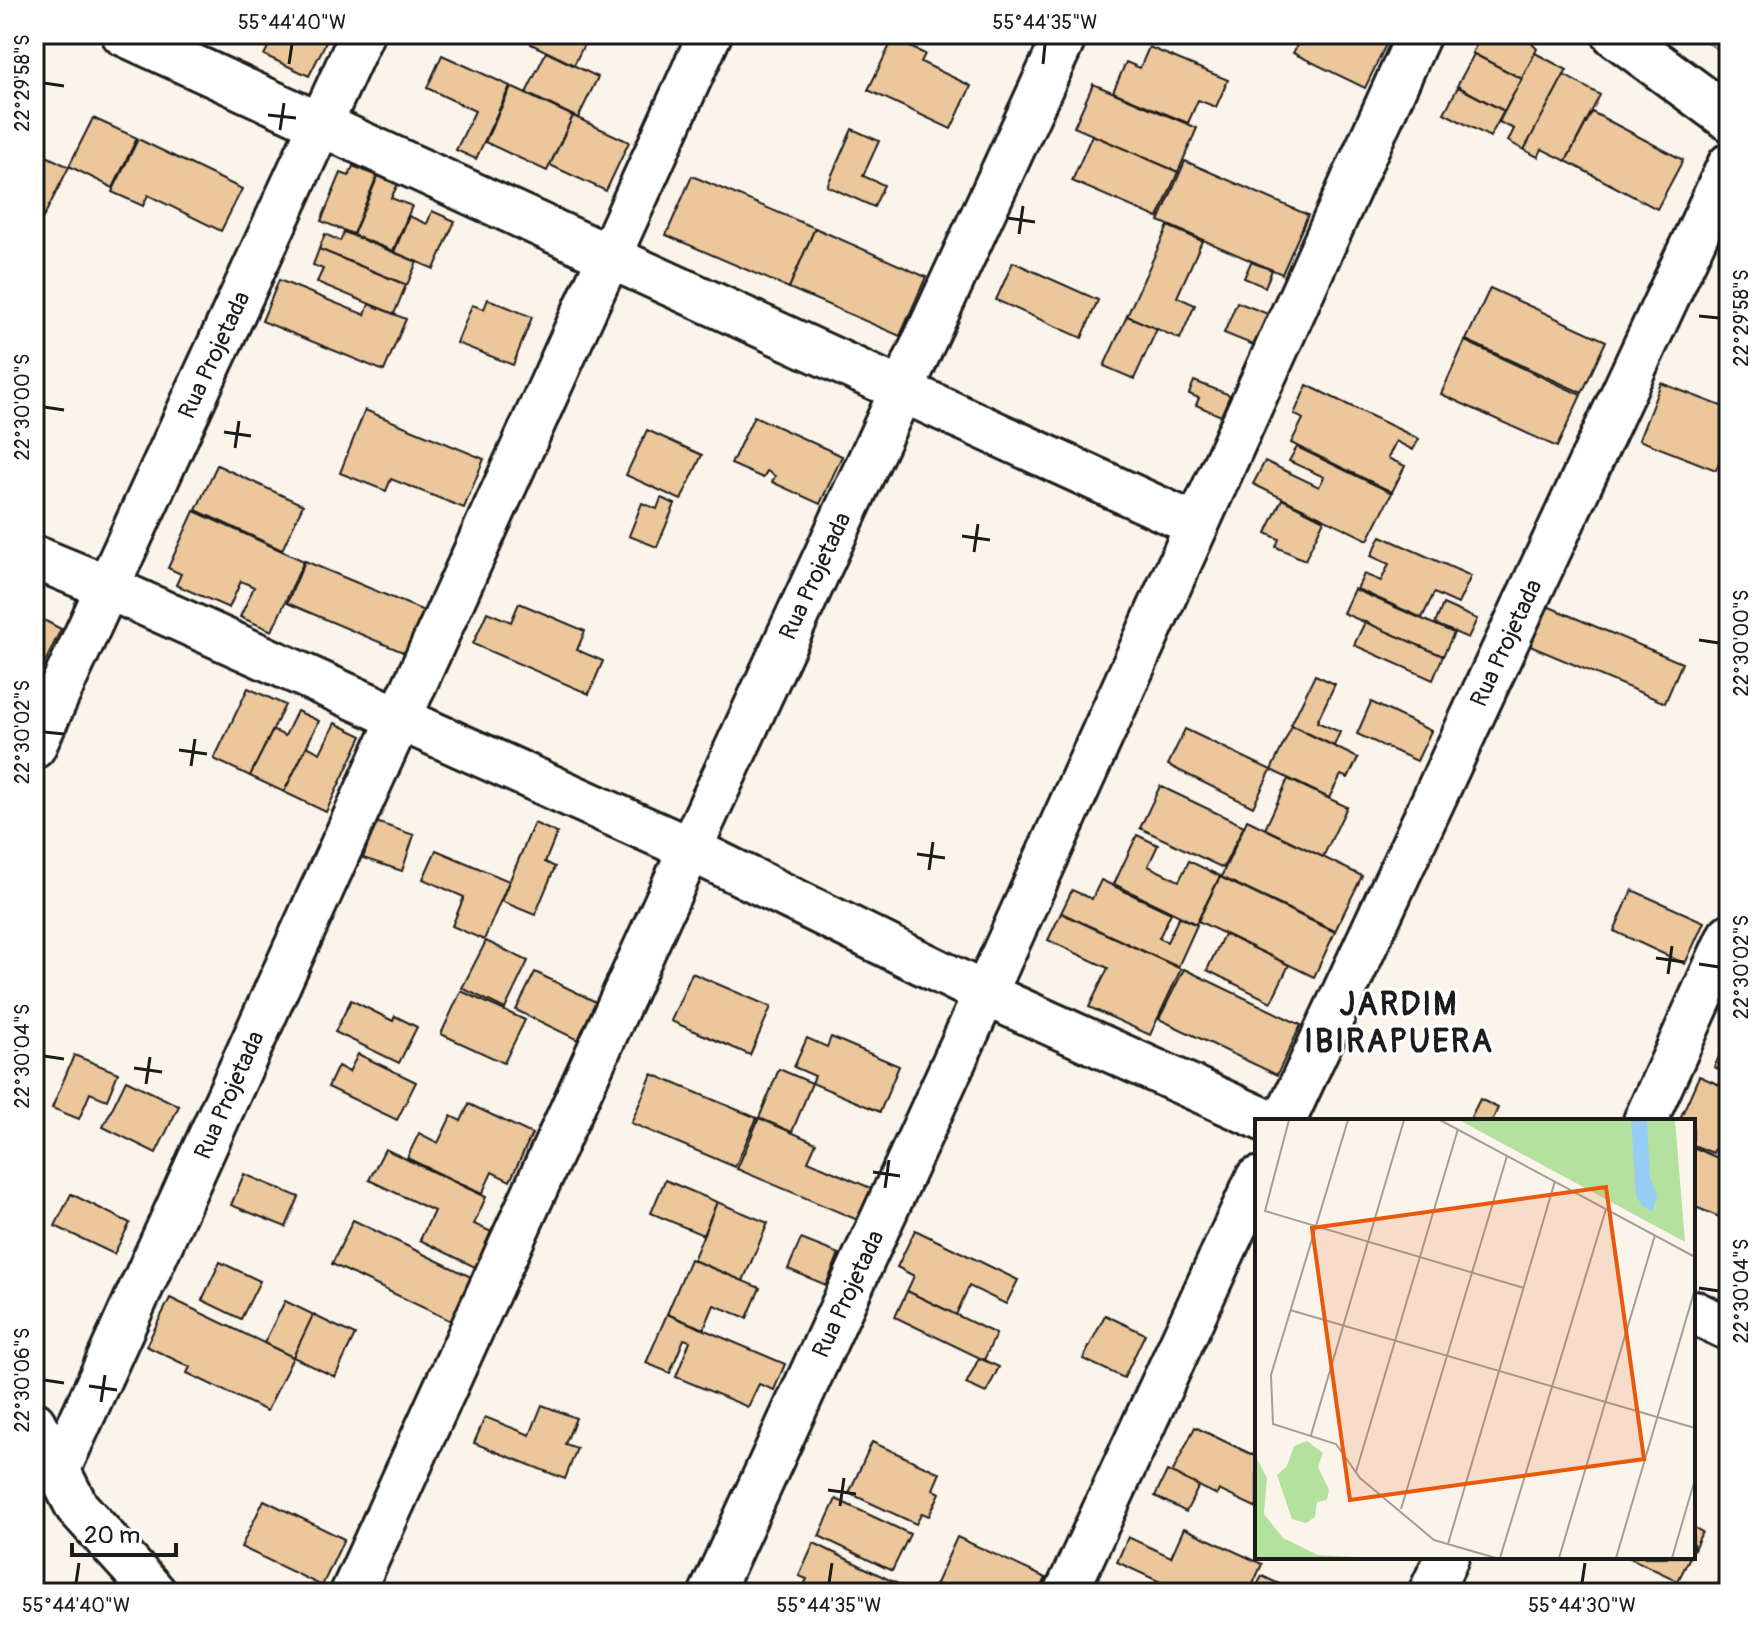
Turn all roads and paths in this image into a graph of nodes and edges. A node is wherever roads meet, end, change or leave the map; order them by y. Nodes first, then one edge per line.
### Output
1 (123, 34) edge
2 (362, 34) edge
3 (710, 34) edge
4 (1066, 34) edge
5 (1419, 34) edge
6 (1615, 34) edge
7 (1729, 118) edge
8 (321, 124) junction
9 (1729, 165) edge
10 (608, 256) junction
11 (901, 390) junction
12 (1196, 525) junction
13 (34, 557) edge
14 (107, 587) junction
15 (399, 719) junction
16 (34, 747) edge
17 (690, 849) junction
18 (1729, 936) edge
19 (985, 994) junction
20 (1263, 1119) edge
21 (1285, 1119) edge
22 (1646, 1119) edge
23 (1255, 1183) edge
24 (1695, 1313) edge
25 (1729, 1329) edge
26 (34, 1423) edge
27 (58, 1471) junction
28 (1446, 1559) edge
29 (155, 1593) edge
30 (352, 1593) edge
31 (711, 1593) edge
32 (1066, 1593) edge
33 (1430, 1593) edge

1 - 8 street
2 - 8 street, Rua Projetada
3 - 10 street, Rua Projetada
4 - 11 street, Rua Projetada
5 - 12 street, Rua Projetada
6 - 7 main road
8 - 10 street
8 - 14 street, Rua Projetada
9 - 21 street, Rua Projetada
10 - 11 street
10 - 15 street, Rua Projetada
11 - 12 street
11 - 17 street, Rua Projetada
12 - 19 street, Rua Projetada
13 - 14 street
14 - 15 street
14 - 16 street, Rua Projetada
15 - 17 street
15 - 27 street, Rua Projetada
17 - 19 street
17 - 30 street, Rua Projetada
18 - 22 street
19 - 20 street
19 - 31 street, Rua Projetada
23 - 32 street
24 - 25 street
26 - 27 street
27 - 29 street
28 - 33 street

